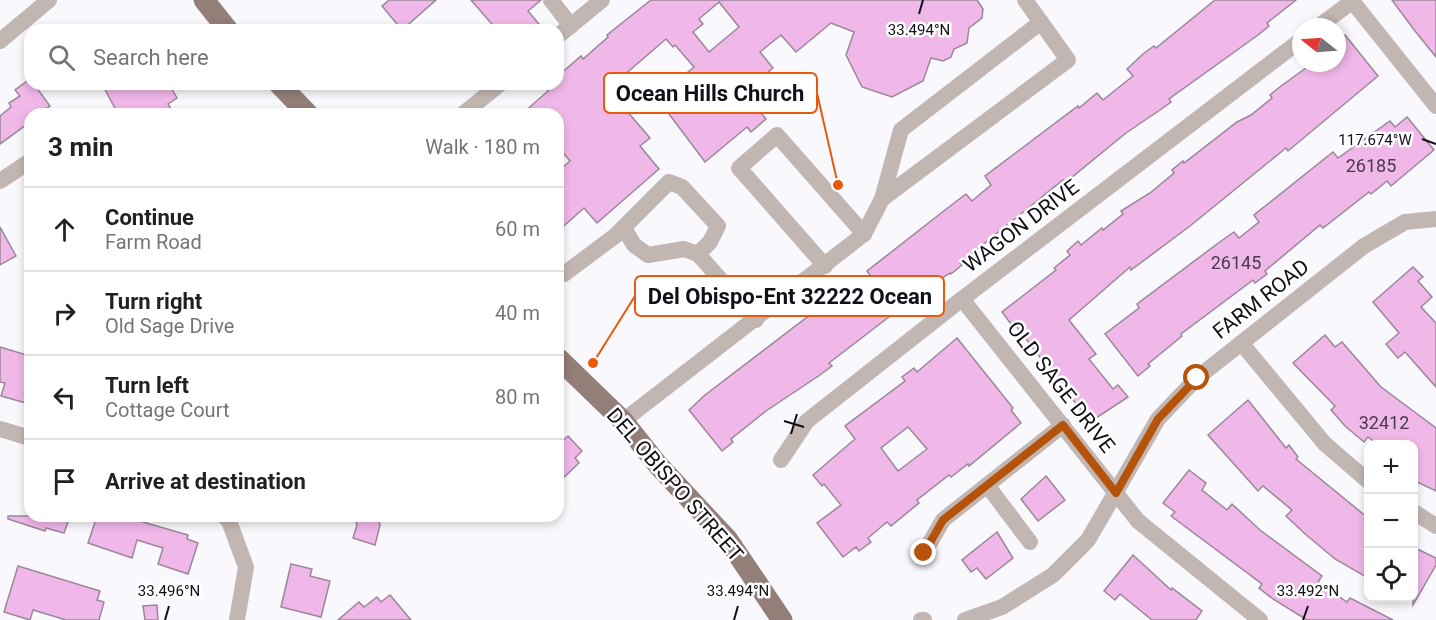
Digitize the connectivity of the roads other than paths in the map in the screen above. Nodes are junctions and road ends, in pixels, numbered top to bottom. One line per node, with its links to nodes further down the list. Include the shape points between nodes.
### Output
1 (49, 0): 12 (street)
2 (204, 0): 9 (main road)
3 (550, 0): 10 (street)
4 (602, 0): 11 (street)
5 (1025, 0): 8 (street)
6 (1353, 1): 7 (street); 16 (street)
7 (1330, 18)
8 (1041, 22): 21 (street, via 901,130); 21 (street, via 1068,60)
9 (223, 24)
10 (562, 24)
11 (565, 31)
12 (0, 40)
13 (1292, 47): 28 (street, WAGON DRIVE)
14 (285, 90): 17 (main road)
15 (493, 90): 18 (street)
16 (1436, 106)
17 (302, 108)
18 (470, 108)
19 (24, 165): 20 (street)
20 (0, 181)
21 (882, 199): 24 (street)
22 (1436, 219): 30 (street, FARM ROAD, via 1405,222 1364,246)
23 (624, 228): 25 (street, via 634,245 648,255 684,249); 25 (street, via 669,182 682,187 718,226); 27 (street)
24 (864, 234): 26 (street); 26 (street, via 777,135 739,168)
25 (699, 255): 29 (street)
26 (825, 266): 29 (street)
27 (564, 274)
28 (962, 299): 33 (street, OLD SAGE DRIVE); 36 (street, WAGON DRIVE, via 807,421)
29 (756, 320): 32 (street)
30 (1242, 344): 37 (street, via 1325,444); 39 (street, FARM ROAD, via 1197,378 1158,419)
31 (564, 364): 32 (main road, DEL OBISPO STREET)
32 (623, 421): 47 (main road, DEL OBISPO STREET, via 728,540)
33 (1063, 425): 38 (street); 39 (street, OLD SAGE DRIVE)
34 (0, 429): 35 (street)
35 (24, 436)
36 (781, 460)
37 (1364, 478)
38 (987, 485): 43 (street); 44 (street, via 943,520)
39 (1116, 493): 45 (street, FARM ROAD, via 1088,540); 49 (street, OLD SAGE DRIVE, via 1138,521)
40 (1418, 515): 42 (street)
41 (229, 522): 46 (street, via 246,567)
42 (1436, 526)
43 (1030, 542)
44 (924, 553)
45 (1006, 613): 48 (street, FARM ROAD)
46 (238, 620)
47 (782, 620)
48 (965, 620)
49 (1260, 620)

